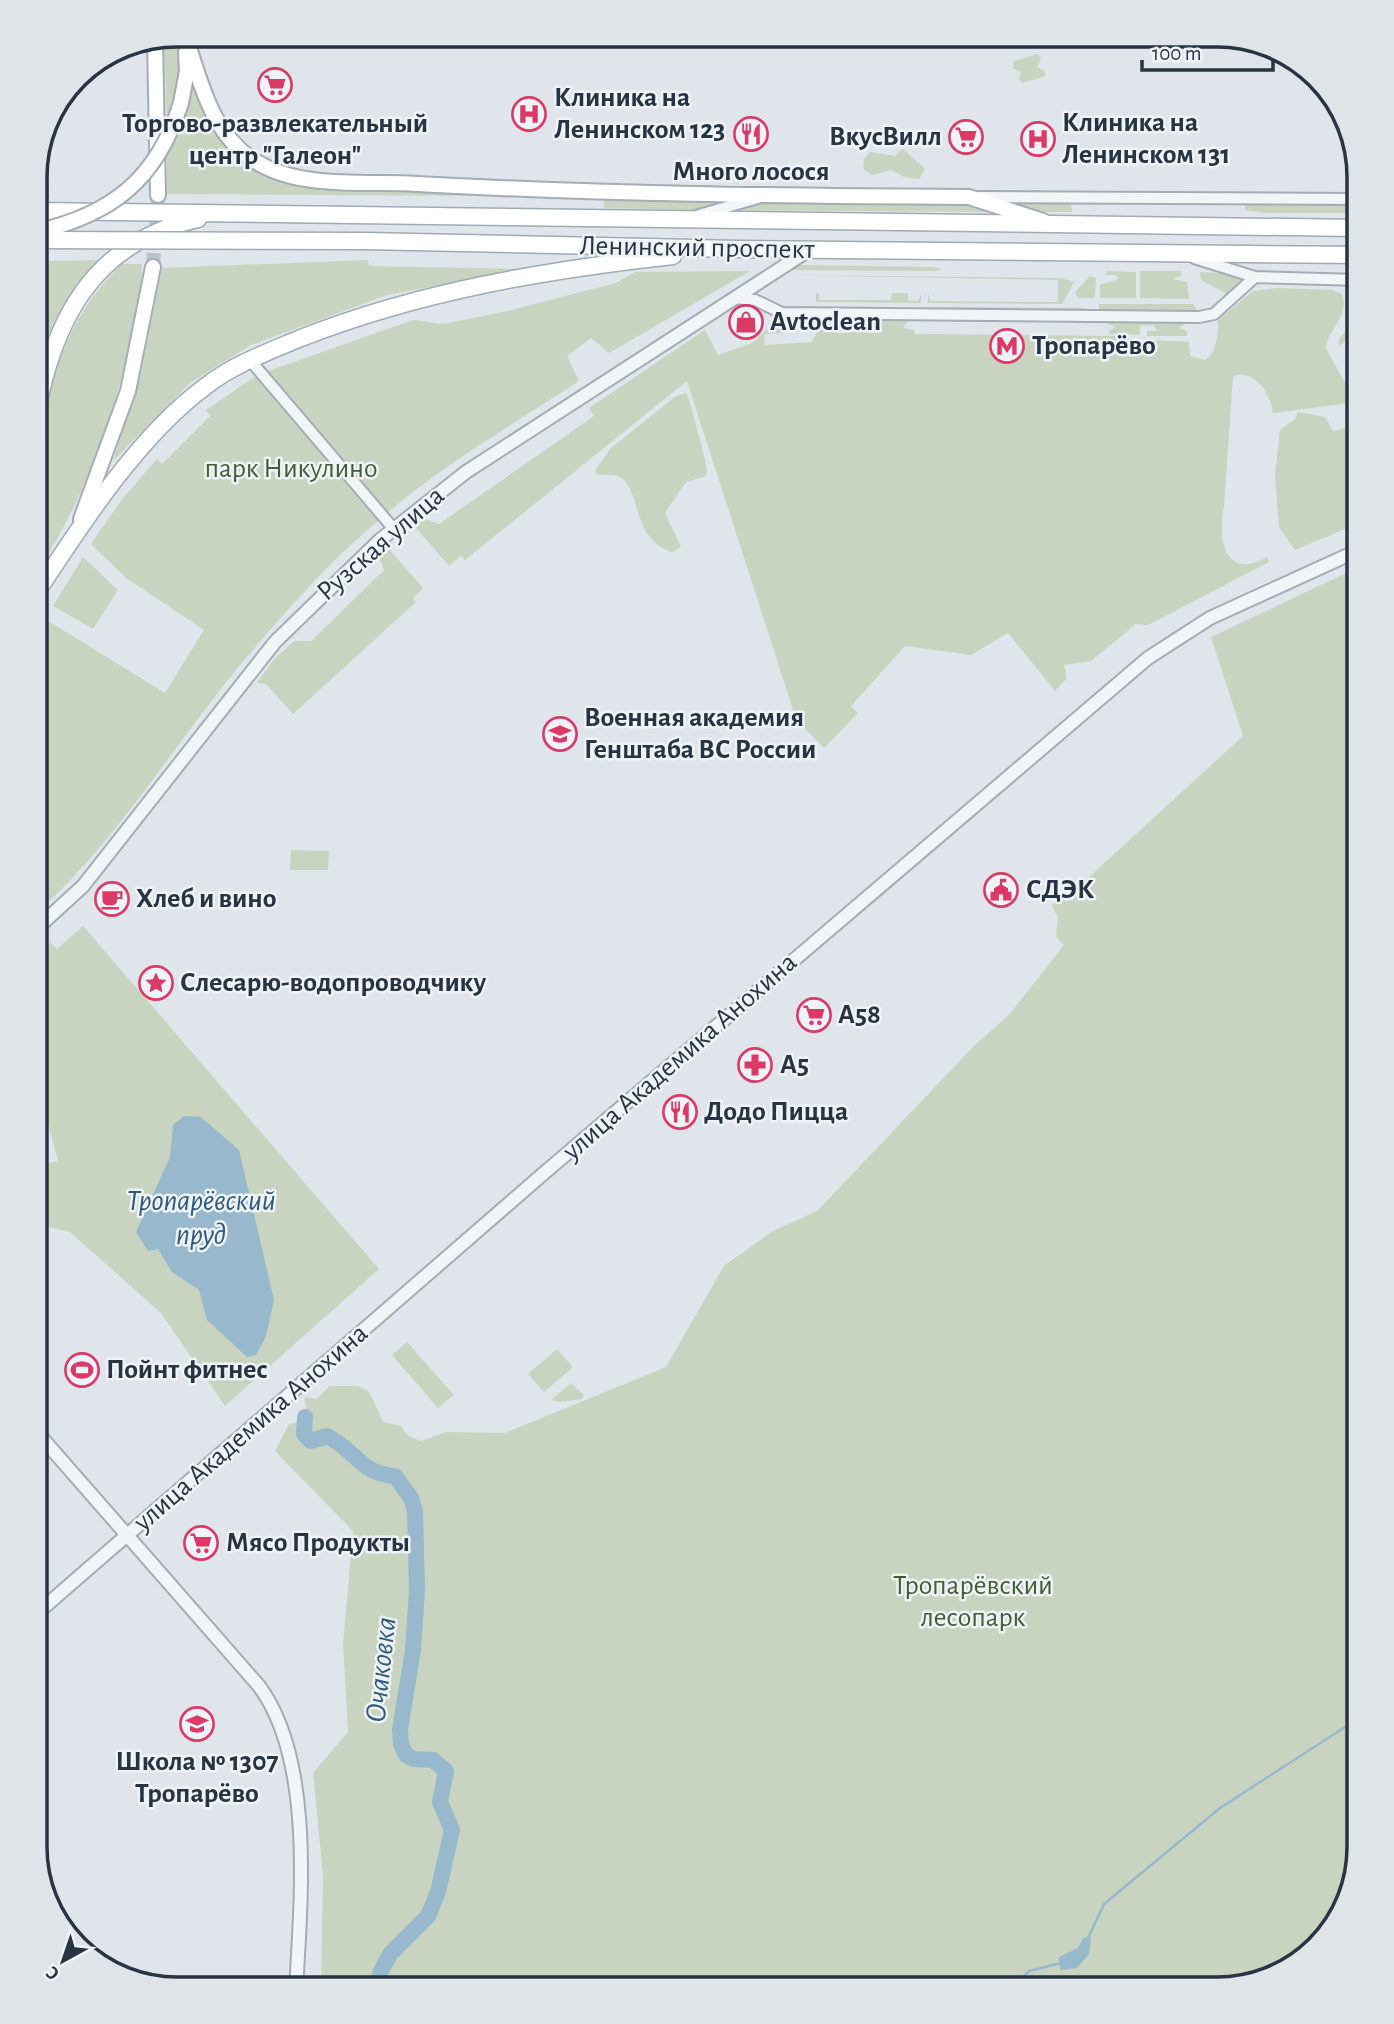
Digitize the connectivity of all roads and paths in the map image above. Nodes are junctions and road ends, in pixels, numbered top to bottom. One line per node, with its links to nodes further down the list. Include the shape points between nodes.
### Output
1 (185, 47): 12 (main road, bridge, via 187,71 181,103 159,154 134,186 97,213)
2 (188, 47): 4 (main road, via 207,102 225,135 251,159 286,175 487,188)
3 (155, 49): 5 (main road)
4 (774, 193): 6 (main road); 10 (street)
5 (158, 195)
6 (969, 197): 7 (street); 11 (main road)
7 (1347, 199)
8 (48, 211): 9 (main road, Ленинский проспект)
9 (224, 213): 10 (main road, Ленинский проспект); 24 (main road, via 156,232 104,268 75,305 52,347)
10 (687, 219): 11 (main road, Ленинский проспект)
11 (1053, 224): 13 (main road, Ленинский проспект)
12 (48, 228)
13 (1347, 228)
14 (48, 246): 15 (main road, Ленинский проспект, bridge, via 365,241)
15 (738, 249): 16 (main road, Ленинский проспект); 23 (main road, via 575,267 421,298 366,314)
16 (809, 250): 17 (main road, Ленинский проспект); 22 (street, Рузская улица)
17 (1171, 252): 18 (main road, Ленинский проспект); 20 (street)
18 (1347, 255)
19 (153, 267): 26 (main road, via 124,401)
20 (1255, 277): 21 (street); 22 (street, via 1213,314 1199,317 782,313 755,300)
21 (1347, 280)
22 (734, 298): 25 (street, Рузская улица, via 457,478)
23 (250, 360): 25 (street); 26 (main road, via 205,386 176,412)
24 (48, 365)
25 (393, 528): 29 (street, Рузская улица, via 275,642 83,886)
26 (73, 537): 28 (main road)
27 (1347, 555): 31 (street, улица Академика Анохина, via 1210,618 1148,657)
28 (48, 576)
29 (48, 918)
30 (47, 1444): 31 (street)
31 (127, 1535): 32 (street, улица Академика Анохина); 33 (street, via 259,1686 273,1710 294,1778 300,1822)
32 (47, 1604)
33 (297, 1976)

